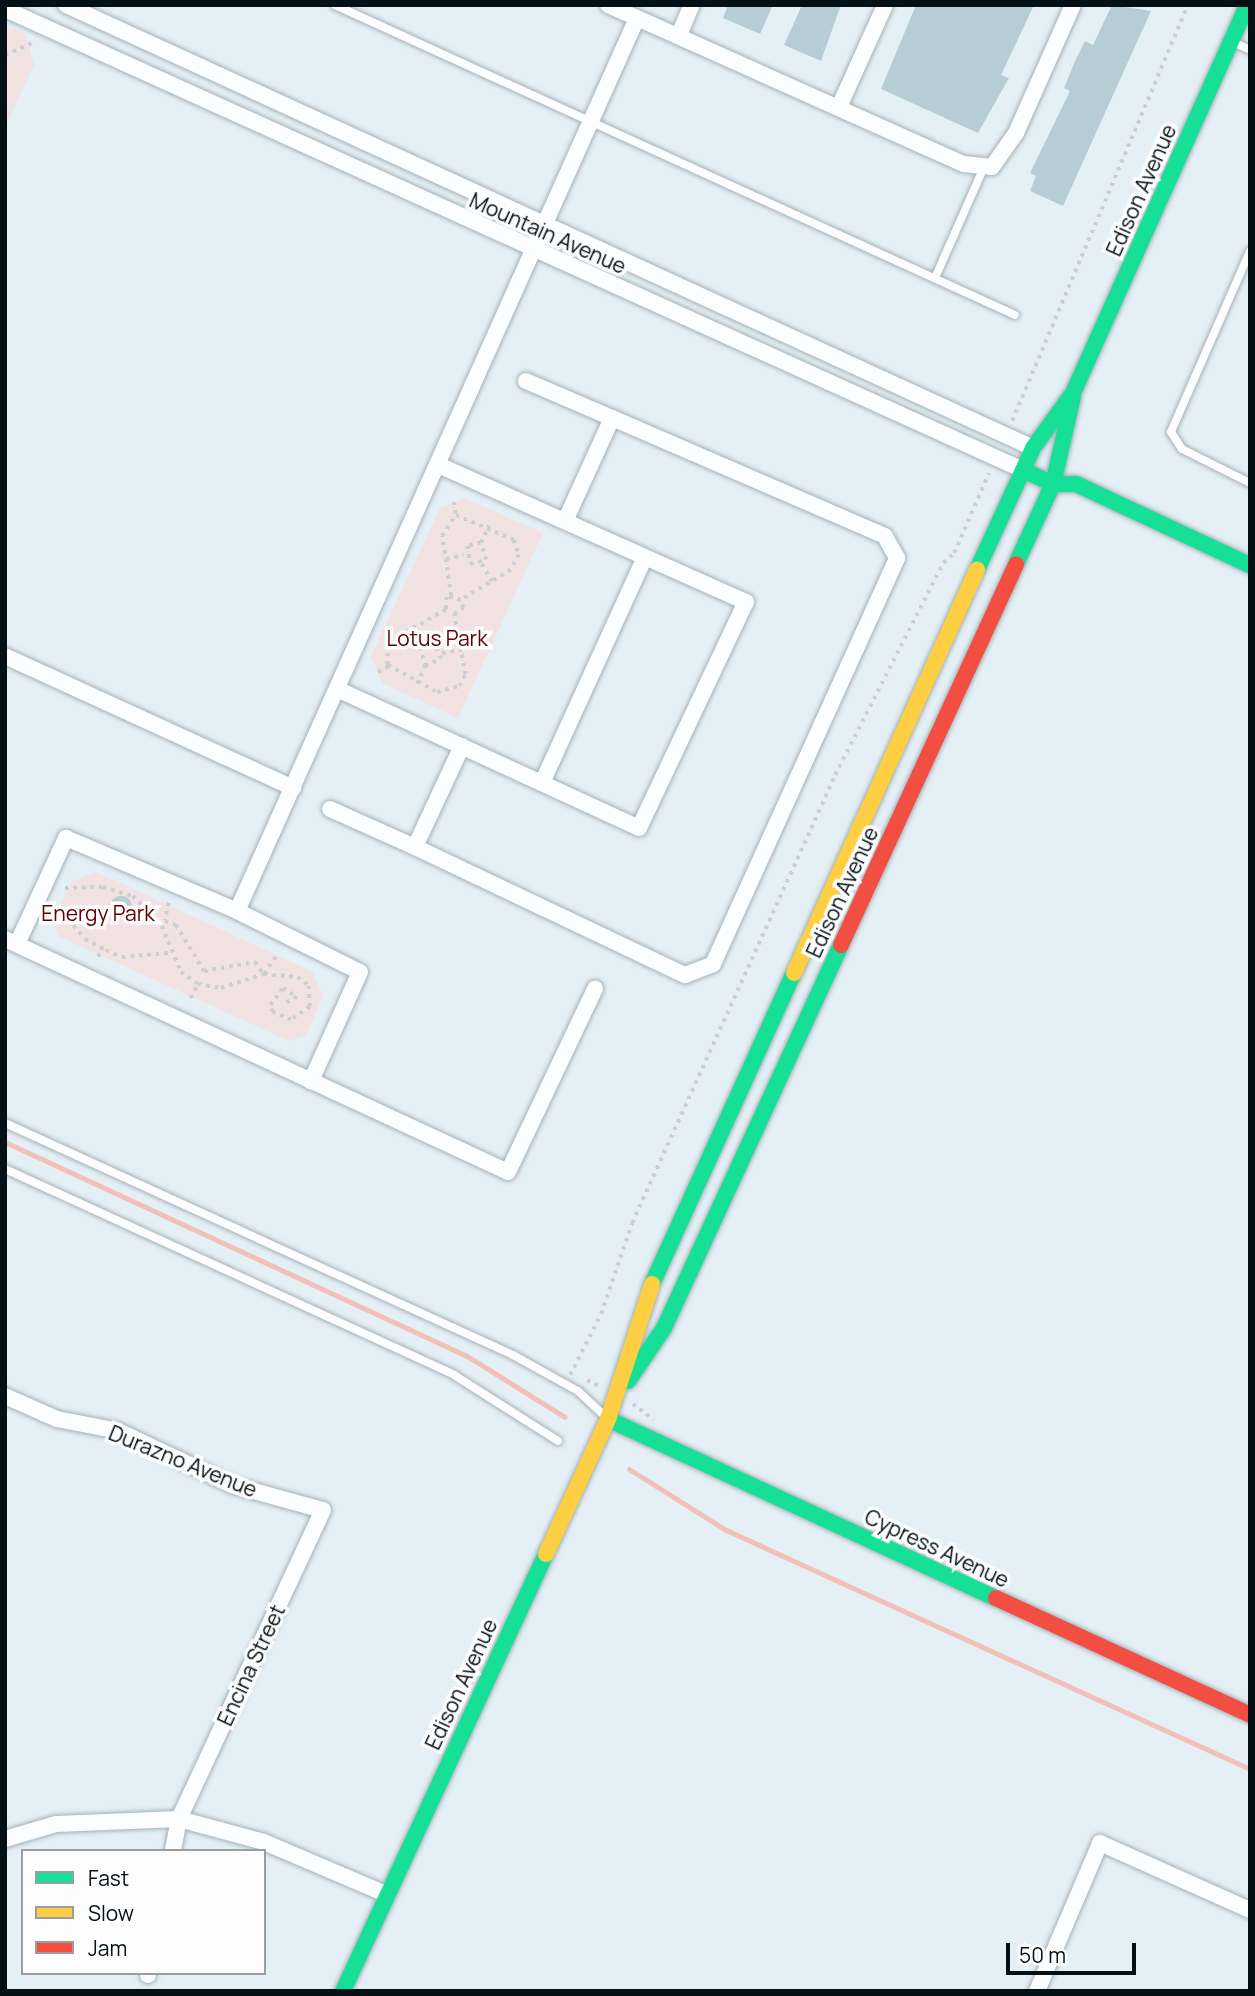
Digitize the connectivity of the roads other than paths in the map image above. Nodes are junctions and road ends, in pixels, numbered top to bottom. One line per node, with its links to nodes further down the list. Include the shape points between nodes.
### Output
1 (335, 5): 15 (lane)
2 (608, 5): 9 (street)
3 (692, 5): 11 (street)
4 (885, 5): 14 (street)
5 (1073, 5): 16 (street, via 1016,133 992,167)
6 (1247, 5): 12 (main road, Edison Avenue)
7 (74, 7): 10 (street); 17 (street, Mountain Avenue)
8 (5, 9): 10 (street, Mountain Avenue)
9 (636, 18): 11 (street); 15 (street)
10 (65, 36): 18 (street, Mountain Avenue)
11 (679, 36): 14 (street)
12 (1230, 41): 13 (lane); 23 (main road, Edison Avenue)
13 (1250, 50)
14 (839, 107): 16 (street, via 964,164)
15 (591, 122): 17 (street); 20 (lane)
16 (984, 167): 20 (lane)
17 (541, 227): 18 (street); 25 (street, Mountain Avenue)
18 (531, 249): 27 (street); 28 (street, Mountain Avenue)
19 (1250, 251): 29 (lane, via 1171,432 1182,449)
20 (935, 278): 21 (lane)
21 (1015, 314)
22 (526, 381): 24 (street)
23 (1073, 393): 25 (main road, Edison Avenue); 26 (main road, Edison Avenue)
24 (612, 418): 32 (street); 41 (street, via 885,536 897,558 713,964 685,975)
25 (1033, 448): 26 (main road, Mountain Avenue); 28 (main road, Edison Avenue)
26 (1062, 463): 30 (main road, Edison Avenue); 31 (main road, Mountain Avenue)
27 (438, 465): 32 (street); 36 (street)
28 (1023, 470): 30 (main road, Mountain Avenue); 49 (main road, Edison Avenue, via 639,1314)
29 (1250, 483)
30 (1053, 484): 31 (main road, Mountain Avenue); 49 (main road, Edison Avenue, via 664,1328)
31 (1076, 484): 34 (main road, Mountain Avenue)
32 (565, 520): 33 (street)
33 (646, 557): 38 (street); 38 (street, via 746,602 639,828)
34 (1250, 565)
35 (5, 656): 39 (street)
36 (337, 689): 37 (street); 39 (street)
37 (462, 746): 38 (street); 41 (street)
38 (542, 783)
39 (293, 788): 42 (street)
40 (330, 809): 41 (street)
41 (415, 846)
42 (237, 911): 43 (street, via 66,838); 45 (street, via 360,972)
43 (11, 942): 45 (street)
44 (595, 989): 45 (street, via 508,1172)
45 (311, 1081)
46 (5, 1123): 50 (lane, via 566,1384)
47 (5, 1169): 51 (lane, via 454,1376)
48 (5, 1396): 52 (street, Durazno Avenue, via 57,1419 118,1431 232,1485)
49 (617, 1396): 50 (main road, Edison Avenue)
50 (608, 1419): 53 (main road, Cypress Avenue); 57 (main road, Edison Avenue)
51 (558, 1441)
52 (323, 1510): 54 (street, Encina Street)
53 (1250, 1715)
54 (179, 1819): 55 (street, via 56,1824); 56 (street, Encina Street); 57 (street, via 264,1842)
55 (5, 1839)
56 (173, 1849)
57 (386, 1894): 59 (main road, Edison Avenue)
58 (1250, 1910): 60 (street, via 1100,1843)
59 (343, 1991)
60 (1037, 1991)

